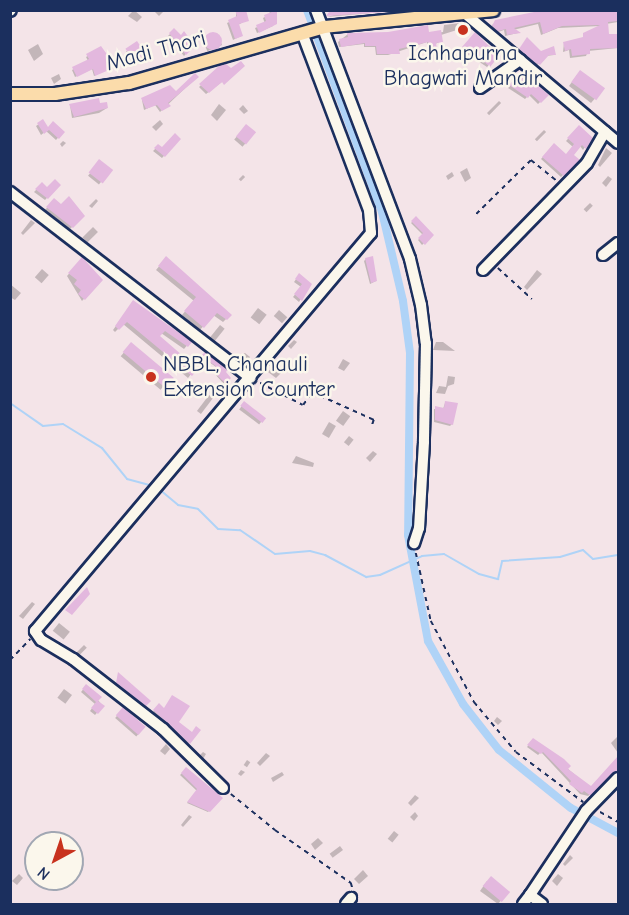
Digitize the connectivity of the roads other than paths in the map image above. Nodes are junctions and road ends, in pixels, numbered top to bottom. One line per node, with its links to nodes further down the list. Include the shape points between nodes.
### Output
1 (316, 10): 4 (street)
2 (493, 10): 3 (main road, Madi Thori)
3 (464, 12): 4 (main road, Madi Thori); 6 (street)
4 (323, 27): 5 (main road, Madi Thori); 16 (street, via 410,259 421,305 426,343 424,442 419,528)
5 (305, 32): 8 (main road, Madi Thori, via 129,83 55,94); 15 (street, via 369,210 371,232)
6 (520, 60): 7 (street); 9 (street)
7 (480, 88)
8 (10, 94)
9 (605, 132): 10 (street); 14 (street, via 587,163)
10 (618, 143)
11 (10, 192): 15 (street)
12 (618, 243): 13 (street)
13 (603, 255)
14 (487, 266)
15 (251, 378): 18 (street, via 35,631 163,729)
16 (414, 543)
17 (618, 778): 19 (street, via 586,813)
18 (223, 788)
19 (530, 895): 20 (street); 21 (street)
20 (524, 904)
21 (542, 904)

